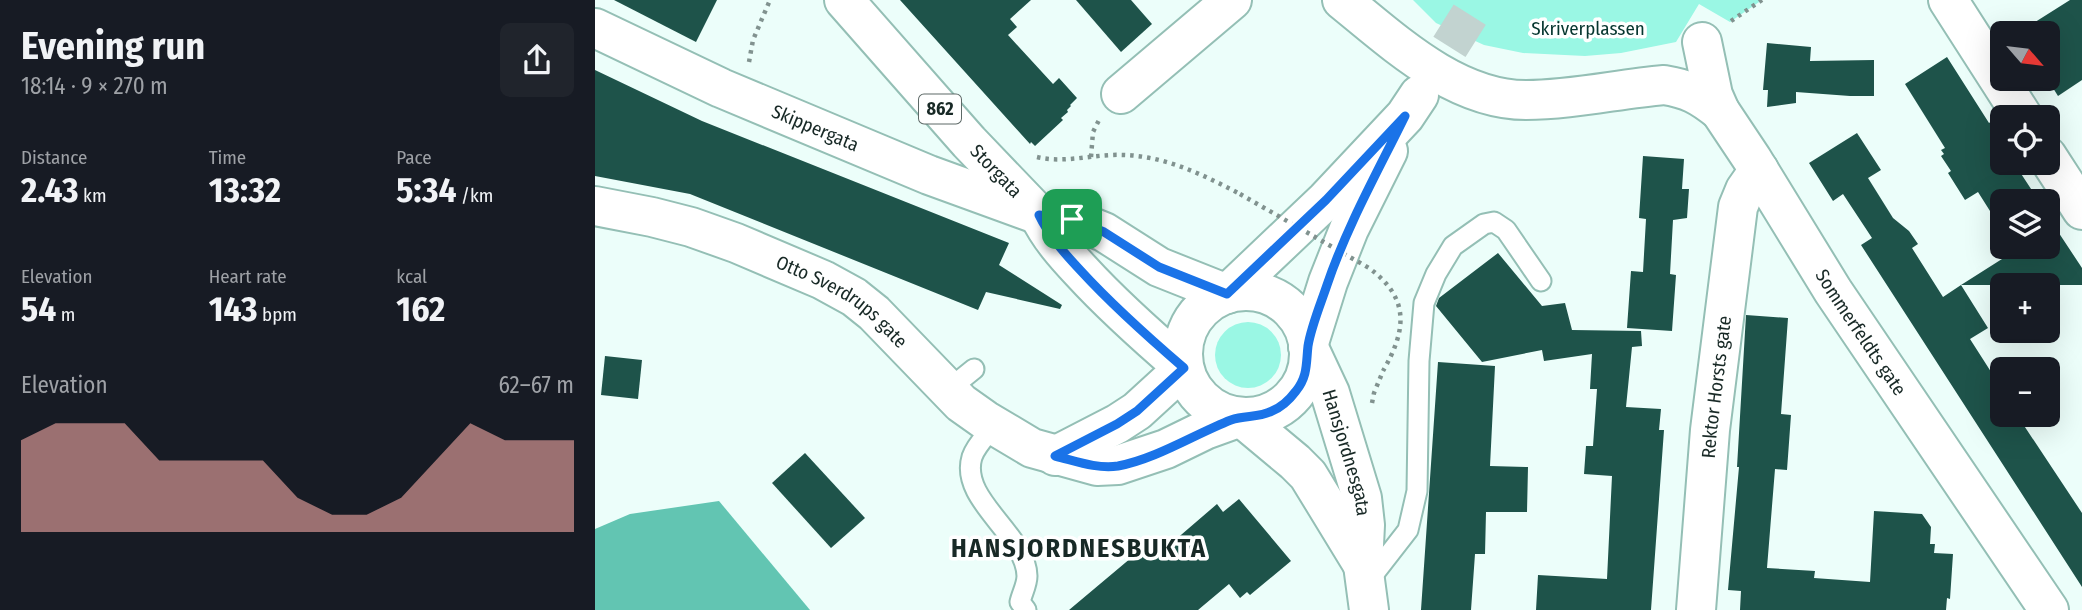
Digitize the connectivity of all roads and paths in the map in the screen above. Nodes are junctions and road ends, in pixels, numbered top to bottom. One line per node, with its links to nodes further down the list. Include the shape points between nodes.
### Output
1 (770, 0): 8 (path)
2 (844, 0): 17 (street, Storgata / 862)
3 (1232, 0): 9 (street)
4 (1342, 0): 11 (street, via 1417,60 1482,93 1525,100 1664,85 1685,89)
5 (1948, 0): 10 (street)
6 (595, 29): 17 (street, Skippergata, via 721,88 929,175)
7 (1702, 42): 11 (street, Sommerfeldts gate)
8 (749, 63)
9 (1121, 94)
10 (2015, 105)
11 (1720, 111): 13 (street, Sommerfeldts gate)
12 (1026, 151): 22 (path, bridge, via 1055,161 1115,155 1179,164 1369,268 1396,299 1401,323 1396,348)
13 (1759, 170): 28 (street, Rektor Horsts gate, via 1738,207 1710,430); 29 (street, Sommerfeldts gate, via 1833,291)
14 (2059, 175): 16 (street)
15 (595, 206): 24 (street, Otto Sverdrups gate, via 691,228 823,280 961,379 961,403)
16 (2082, 210)
17 (1039, 215): 19 (street, Storgata, via 1072,219 1104,232 1159,267); 21 (street, Storgata / 862, via 1061,250 1095,287)
18 (1541, 281): 26 (lane, via 1506,230 1494,222 1454,246 1436,274 1424,303 1416,491 1408,530)
19 (1227, 294): 20 (street, via 1258,292 1273,297 1296,317); 20 (street, via 1326,200 1412,105 1349,229); 21 (street, via 1195,317 1184,341)
20 (1308, 346): 23 (street, via 1307,368 1291,397 1274,411); 26 (street, Hansjordnesgata, via 1330,393 1361,498)
21 (1184, 368): 23 (street, 862, via 1204,402); 25 (street, via 1137,411)
22 (1383, 371)
23 (1241, 417): 25 (street, Otto Sverdrups gate, via 1118,466); 26 (street, Hansjordnesgata, via 1308,475)
24 (994, 426): 25 (street, Otto Sverdrups gate); 27 (lane, via 973,455 971,468 980,494 1024,560 1027,584 1020,602)
25 (1055, 456)
26 (1366, 587)
27 (1026, 610)
28 (1696, 610)
29 (2049, 610)

